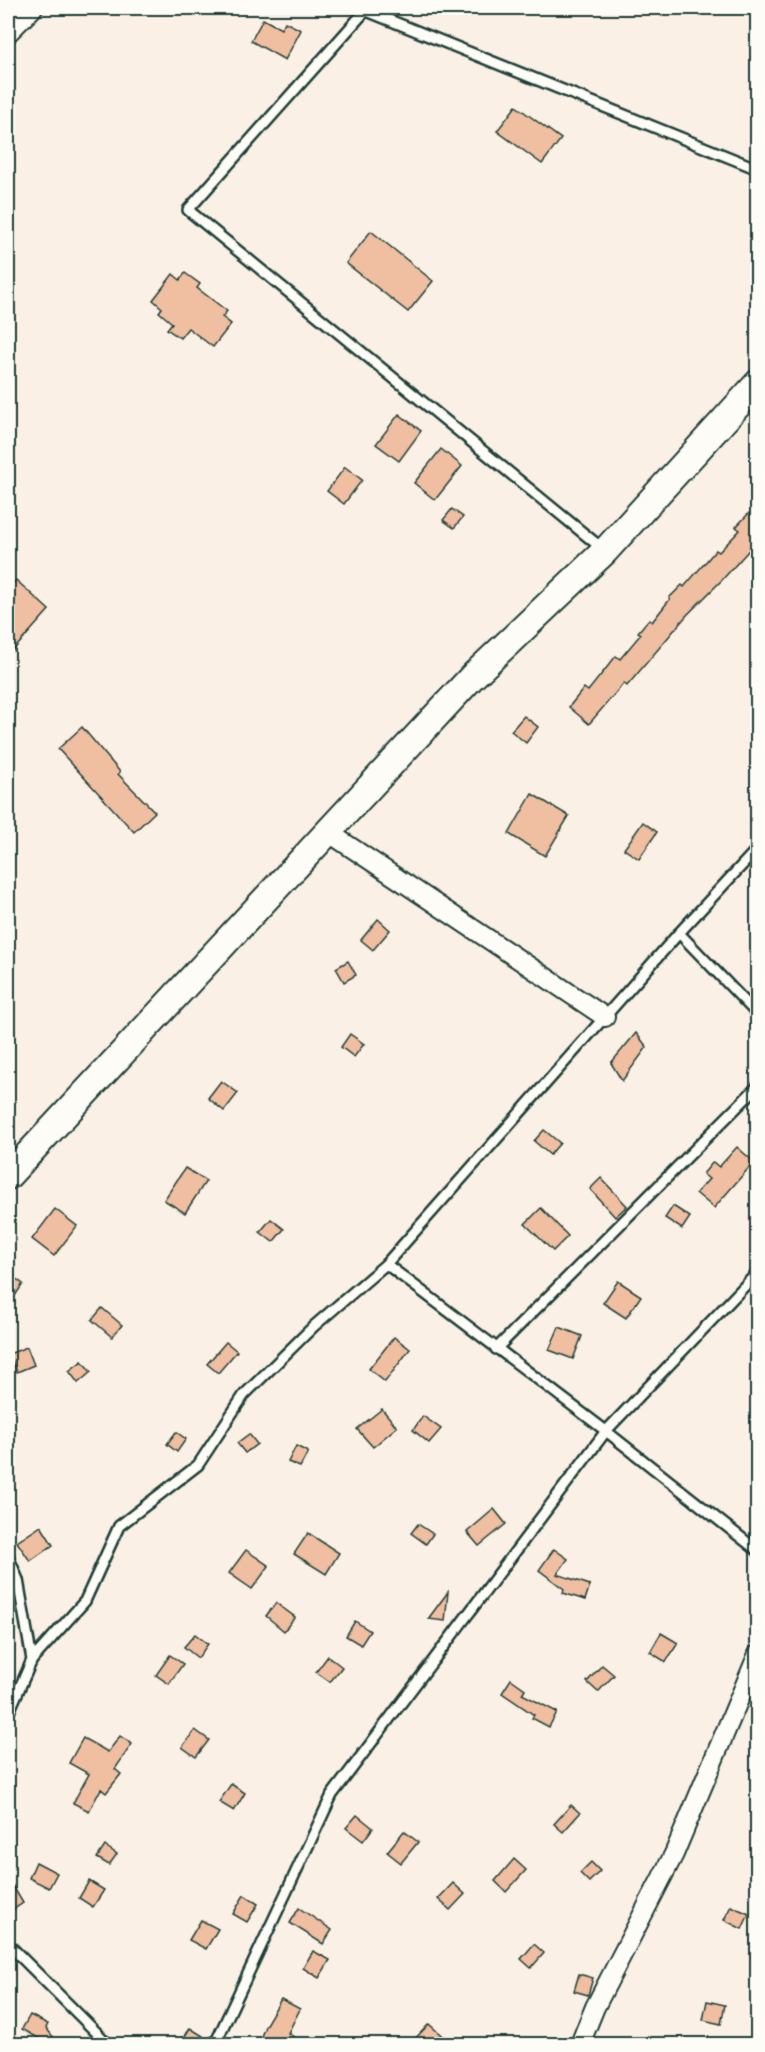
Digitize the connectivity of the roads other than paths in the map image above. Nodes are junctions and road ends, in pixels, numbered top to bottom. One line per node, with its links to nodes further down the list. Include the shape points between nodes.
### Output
1 (33, 8): 3 (street)
2 (363, 9): 4 (lane); 6 (lane, via 188,210)
3 (8, 33)
4 (758, 169)
5 (758, 383): 6 (main road)
6 (604, 551): 7 (main road, via 472,677)
7 (328, 832): 11 (street); 13 (main road)
8 (758, 848): 9 (lane)
9 (679, 933): 10 (lane); 11 (lane)
10 (758, 1016)
11 (605, 1017): 14 (lane)
12 (758, 1086): 16 (lane)
13 (8, 1176)
14 (386, 1264): 16 (lane); 21 (lane, via 314,1326 244,1395 198,1465 119,1526 85,1601)
15 (758, 1272): 17 (lane)
16 (496, 1349): 17 (lane)
17 (606, 1431): 18 (lane); 25 (lane, via 332,1795)
18 (758, 1551)
19 (8, 1556): 21 (lane, via 18,1580)
20 (758, 1654): 26 (street, via 674,1854)
21 (32, 1660): 22 (lane)
22 (8, 1714)
23 (8, 1944): 24 (lane)
24 (108, 2044)
25 (215, 2044)
26 (580, 2044)

